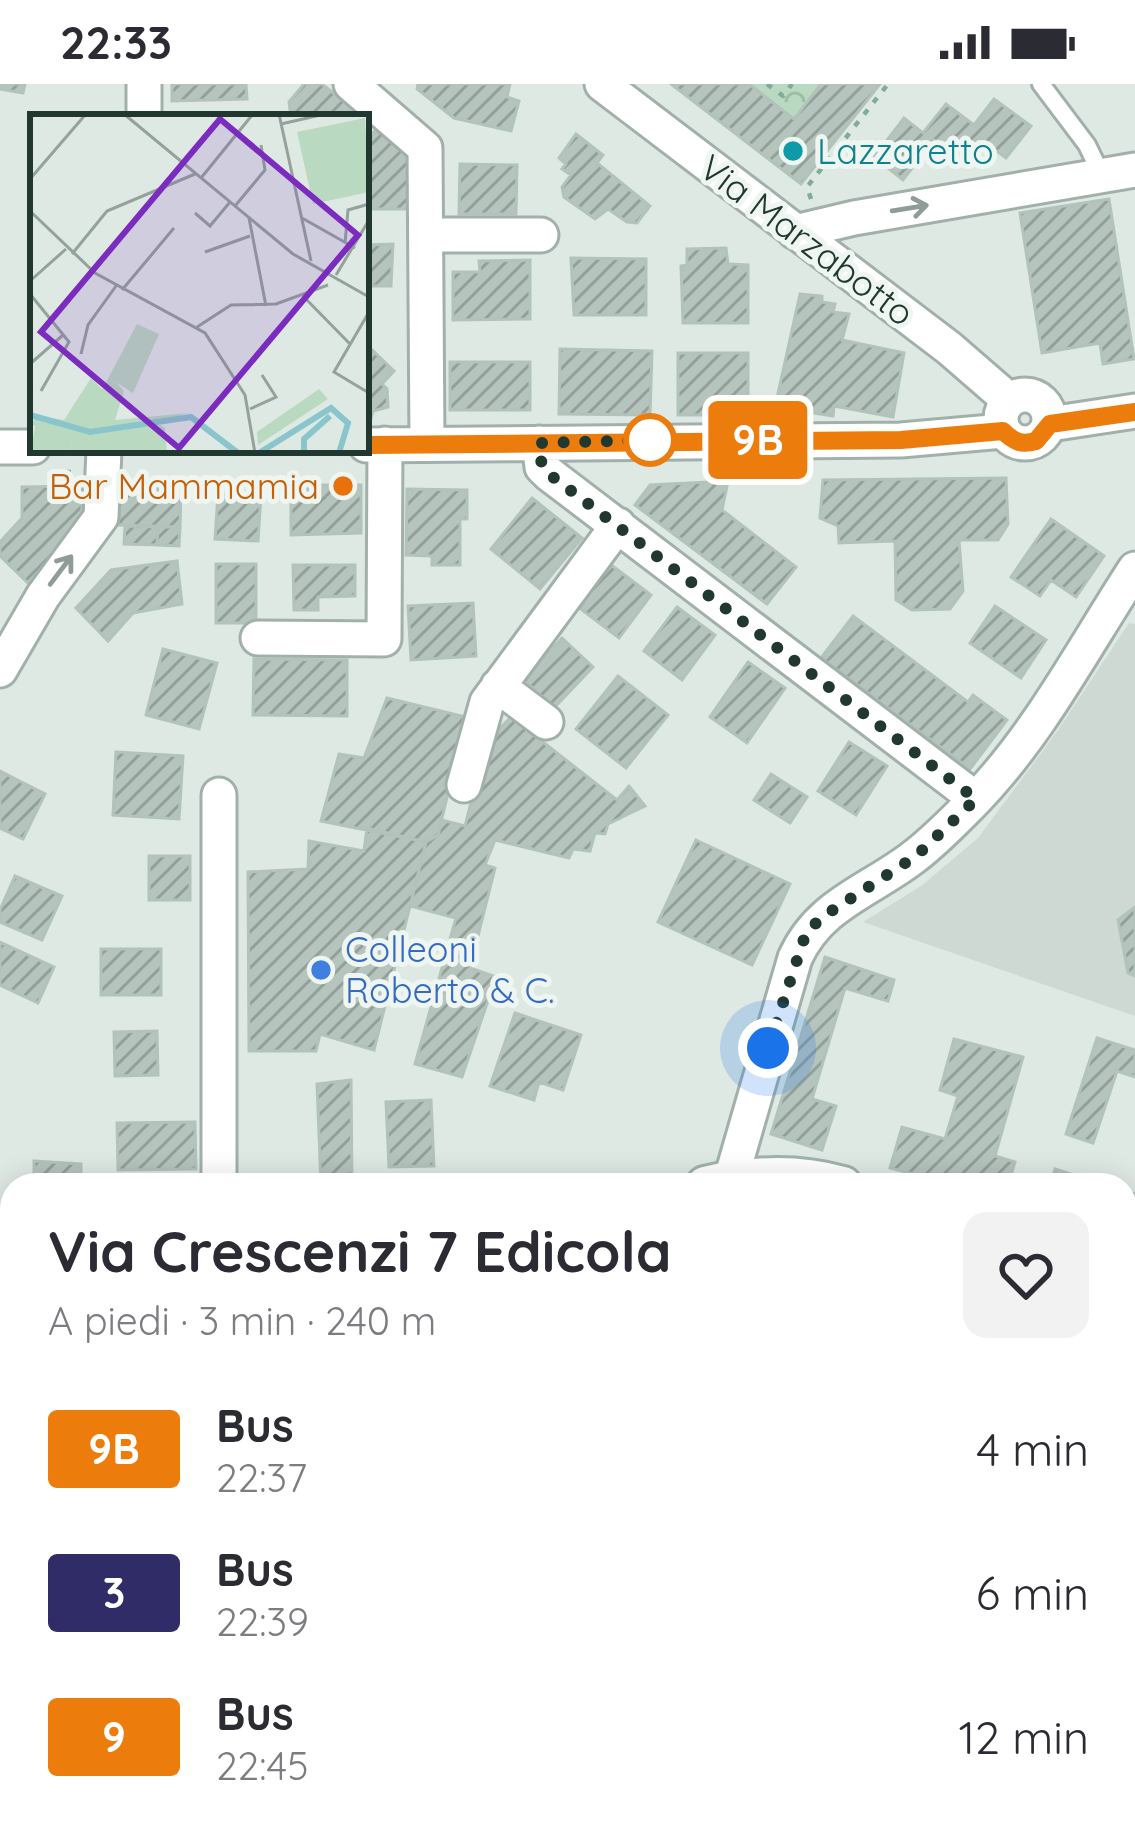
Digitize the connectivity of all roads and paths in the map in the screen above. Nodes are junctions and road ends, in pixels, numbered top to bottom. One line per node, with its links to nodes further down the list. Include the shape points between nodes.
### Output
1 (352, 84): 10 (street, via 424,148)
2 (602, 84): 9 (street, Via Marzabotto)
3 (767, 84): 4 (path, via 783,96)
4 (792, 84)
5 (888, 84): 9 (path, via 806,187)
6 (1041, 84): 7 (lane)
7 (1118, 173): 8 (street, one-way to 7)
8 (854, 218): 9 (street); 12 (street, via 842,228)
9 (807, 230): 12 (street, Via Marzabotto)
10 (427, 235): 11 (street); 16 (street)
11 (541, 235)
12 (841, 267): 14 (street, Via Marzabotto, via 949,348)
13 (1135, 412): 14 (street, via 1050,424 1024,444 1012,440)
14 (1006, 416): 15 (street, via 901,440)
15 (539, 443): 16 (street); 21 (street, via 542,467)
16 (427, 444): 17 (street)
17 (375, 445): 24 (street, via 384,639)
18 (0, 447): 19 (street)
19 (37, 460): 20 (path)
20 (103, 461): 25 (street, one-way to 20, via 100,517)
21 (618, 526): 26 (street); 30 (street)
22 (1135, 569): 23 (street)
23 (1124, 608): 30 (street)
24 (258, 638)
25 (0, 670)
26 (498, 686): 27 (street); 28 (street)
27 (546, 722)
28 (464, 785)
29 (219, 794): 31 (street)
30 (976, 799): 32 (street, via 916,856 806,933)
31 (219, 1173)
32 (721, 1173)

